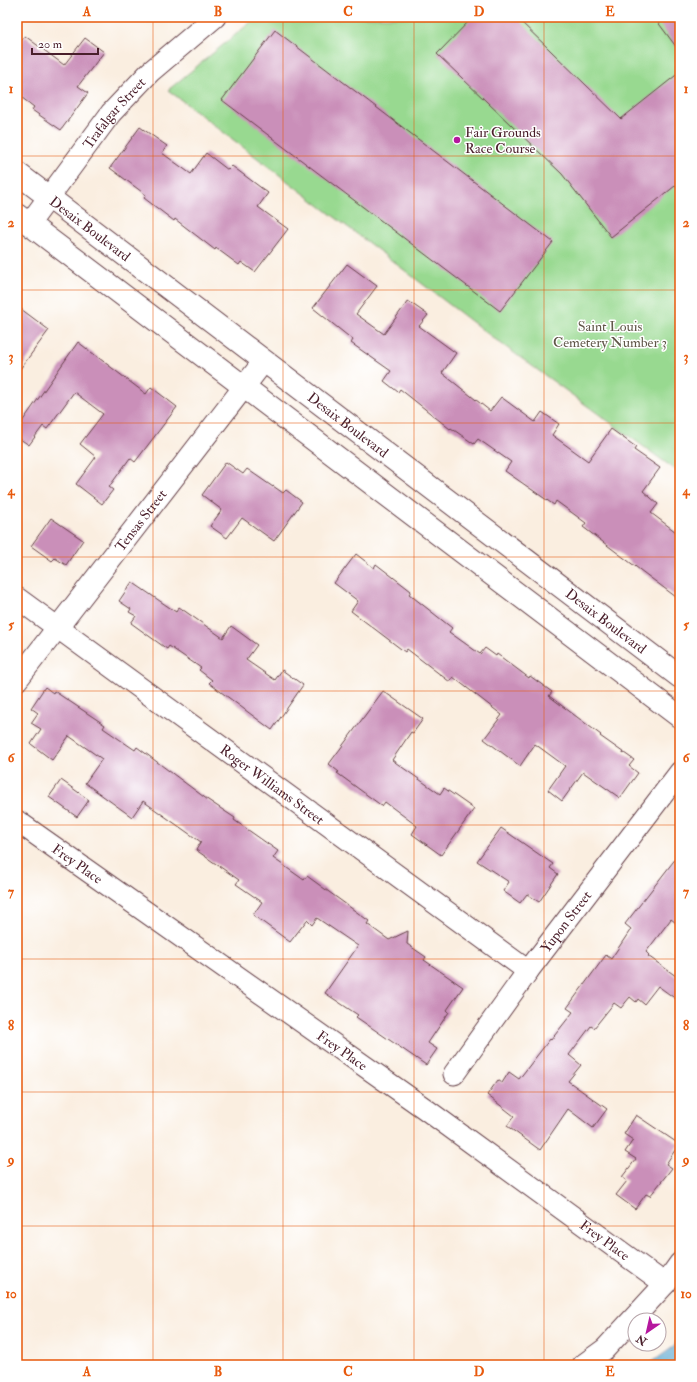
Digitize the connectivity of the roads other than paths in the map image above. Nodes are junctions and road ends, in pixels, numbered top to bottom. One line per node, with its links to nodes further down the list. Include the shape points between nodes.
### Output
1 (215, 17): 3 (street, Trafalgar Street, via 150,72 111,113)
2 (17, 173): 3 (street, Desaix Boulevard)
3 (49, 198): 4 (street, Trafalgar Street); 5 (street, Desaix Boulevard)
4 (23, 219): 6 (street)
5 (264, 361): 6 (street, Tensas Street); 9 (street, Desaix Boulevard)
6 (244, 387): 8 (street, Tensas Street); 11 (street)
7 (17, 598): 8 (street, Roger Williams Street)
8 (57, 627): 10 (street, Tensas Street); 14 (street, Roger Williams Street)
9 (680, 677)
10 (17, 680)
11 (680, 717)
12 (680, 772): 14 (street, Yupon Street)
13 (17, 821): 17 (street, Frey Place, via 417,1103)
14 (528, 971): 15 (street, Yupon Street)
15 (454, 1074)
16 (680, 1263): 17 (street)
17 (664, 1284): 18 (street, via 605,1349)
18 (582, 1365)

